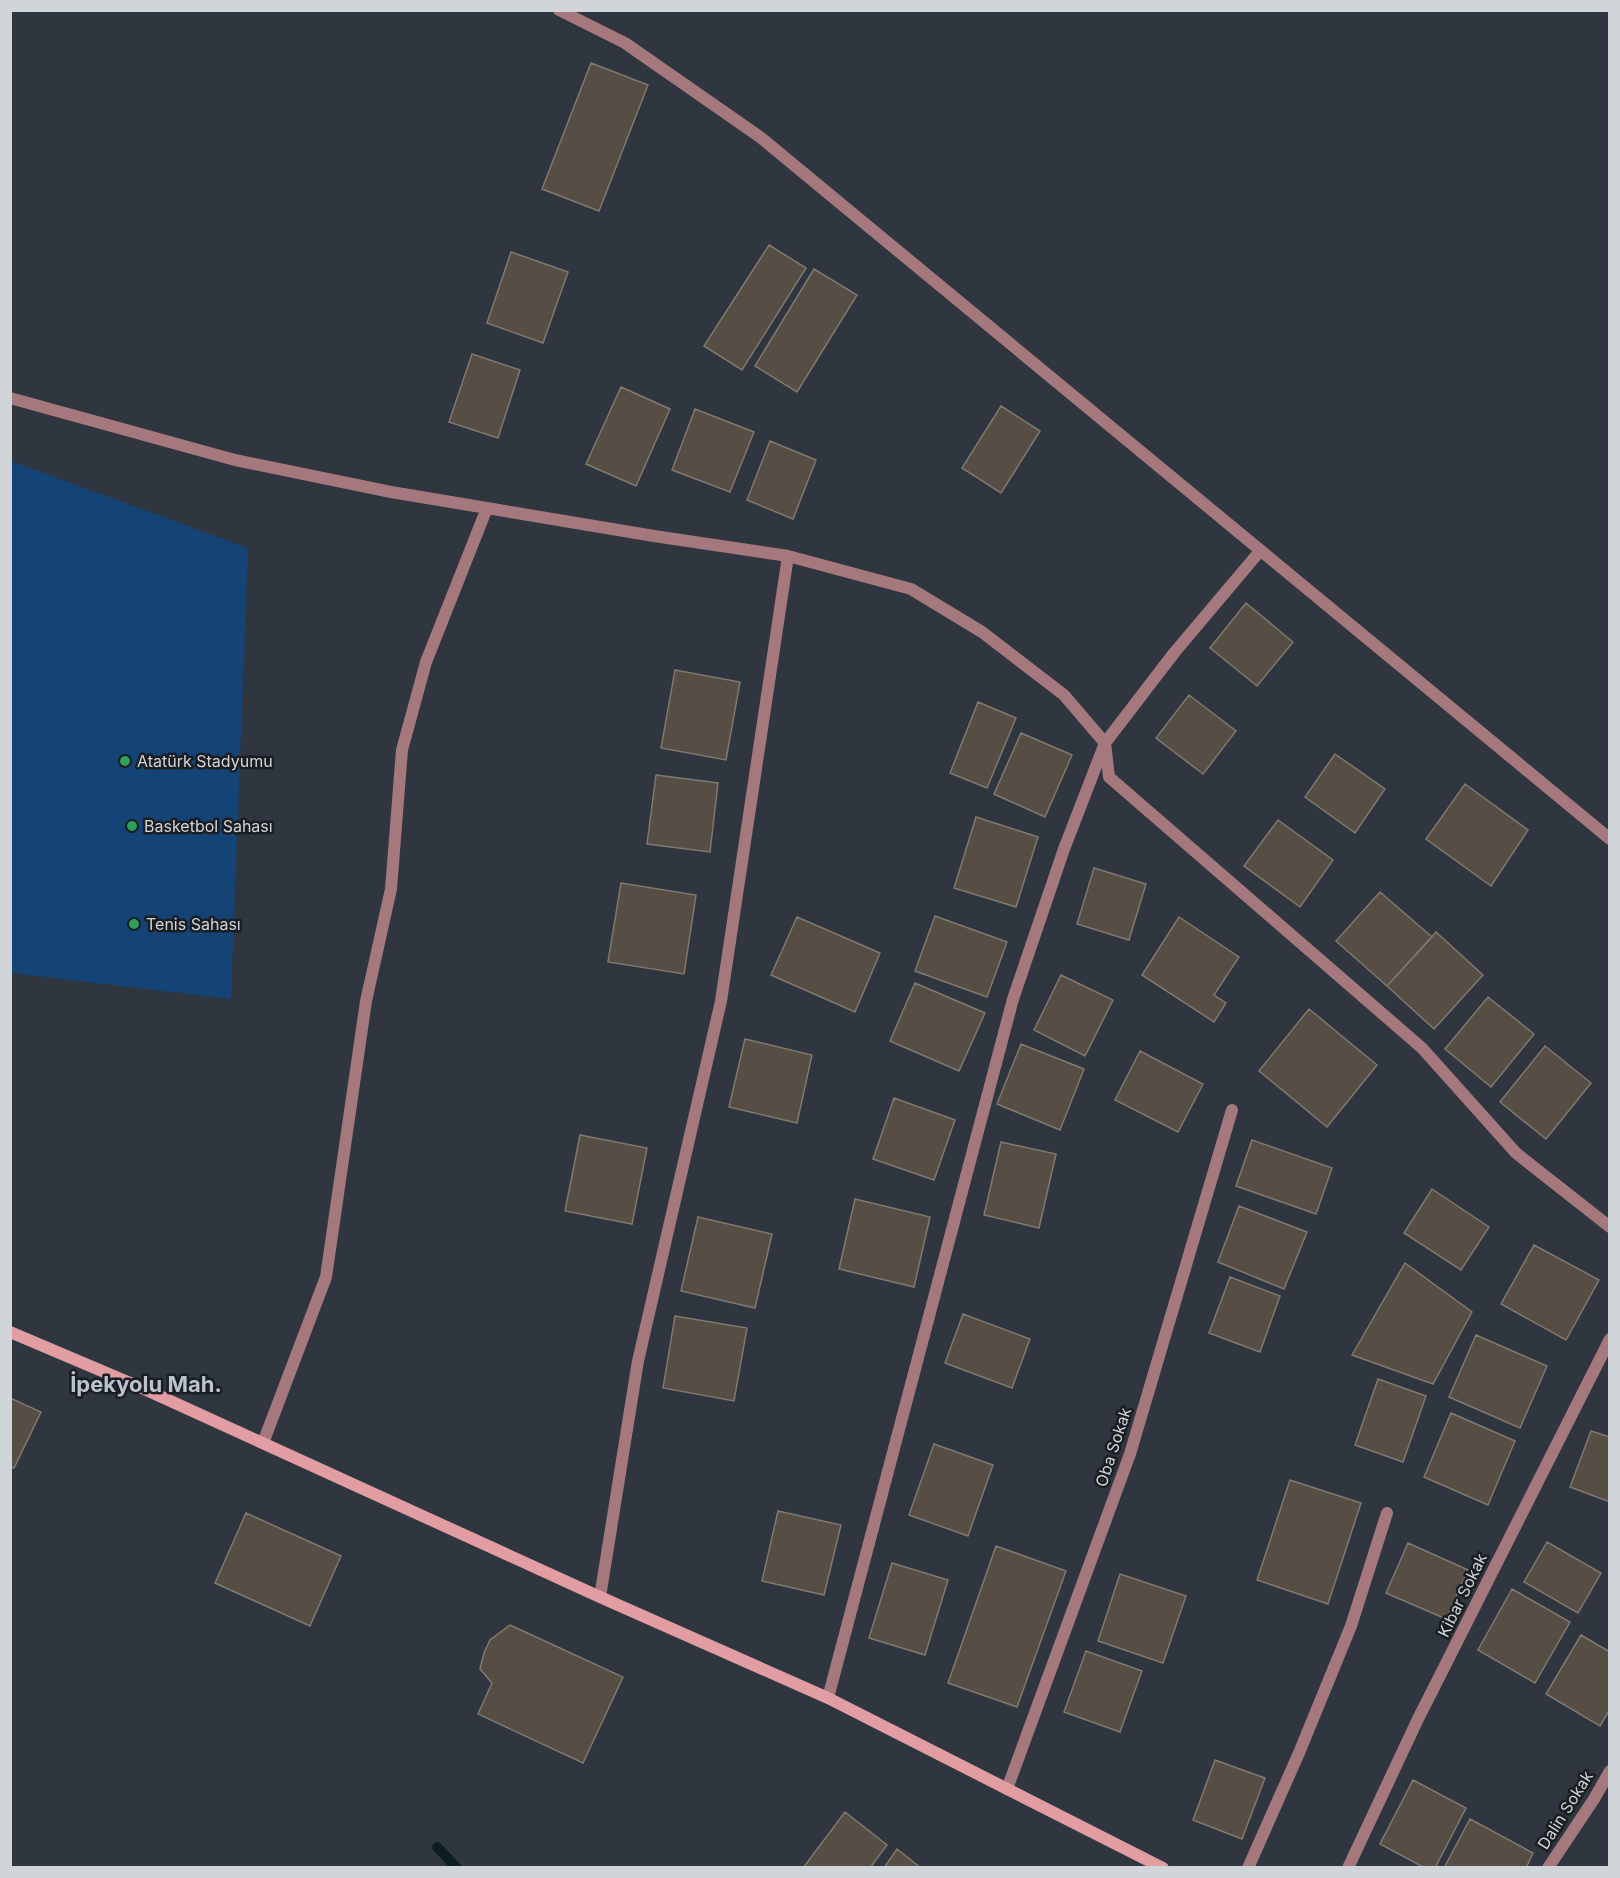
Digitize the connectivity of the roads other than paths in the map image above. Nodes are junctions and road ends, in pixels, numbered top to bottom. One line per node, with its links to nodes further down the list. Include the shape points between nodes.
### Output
1 (559, 10): 4 (street, via 625,44 760,137)
2 (10, 398): 3 (street, via 235,459)
3 (487, 508): 5 (street); 14 (street, via 426,662 402,750 391,889 366,1001 326,1277)
4 (1260, 551): 6 (street); 7 (street)
5 (788, 556): 6 (street, via 911,590 982,632 1064,695); 16 (street, via 721,1001 639,1361)
6 (1105, 743): 9 (street, via 1109,777 1422,1048 1516,1153); 17 (street, via 1013,999)
7 (1610, 839)
8 (1232, 1110): 19 (street, Oba Sokak, via 1130,1454)
9 (1610, 1227)
10 (10, 1325): 13 (main road)
11 (10, 1332): 13 (main road)
12 (1610, 1339): 22 (street, Kibar Sokak)
13 (142, 1388): 14 (main road)
14 (263, 1443): 16 (main road)
15 (1387, 1513): 21 (street, via 1351,1626)
16 (600, 1597): 17 (main road)
17 (828, 1698): 19 (main road)
18 (1610, 1771): 23 (street, Dalin Sokak)
19 (1006, 1789): 20 (main road)
20 (1163, 1868)
21 (1248, 1868)
22 (1347, 1868)
23 (1548, 1868)

